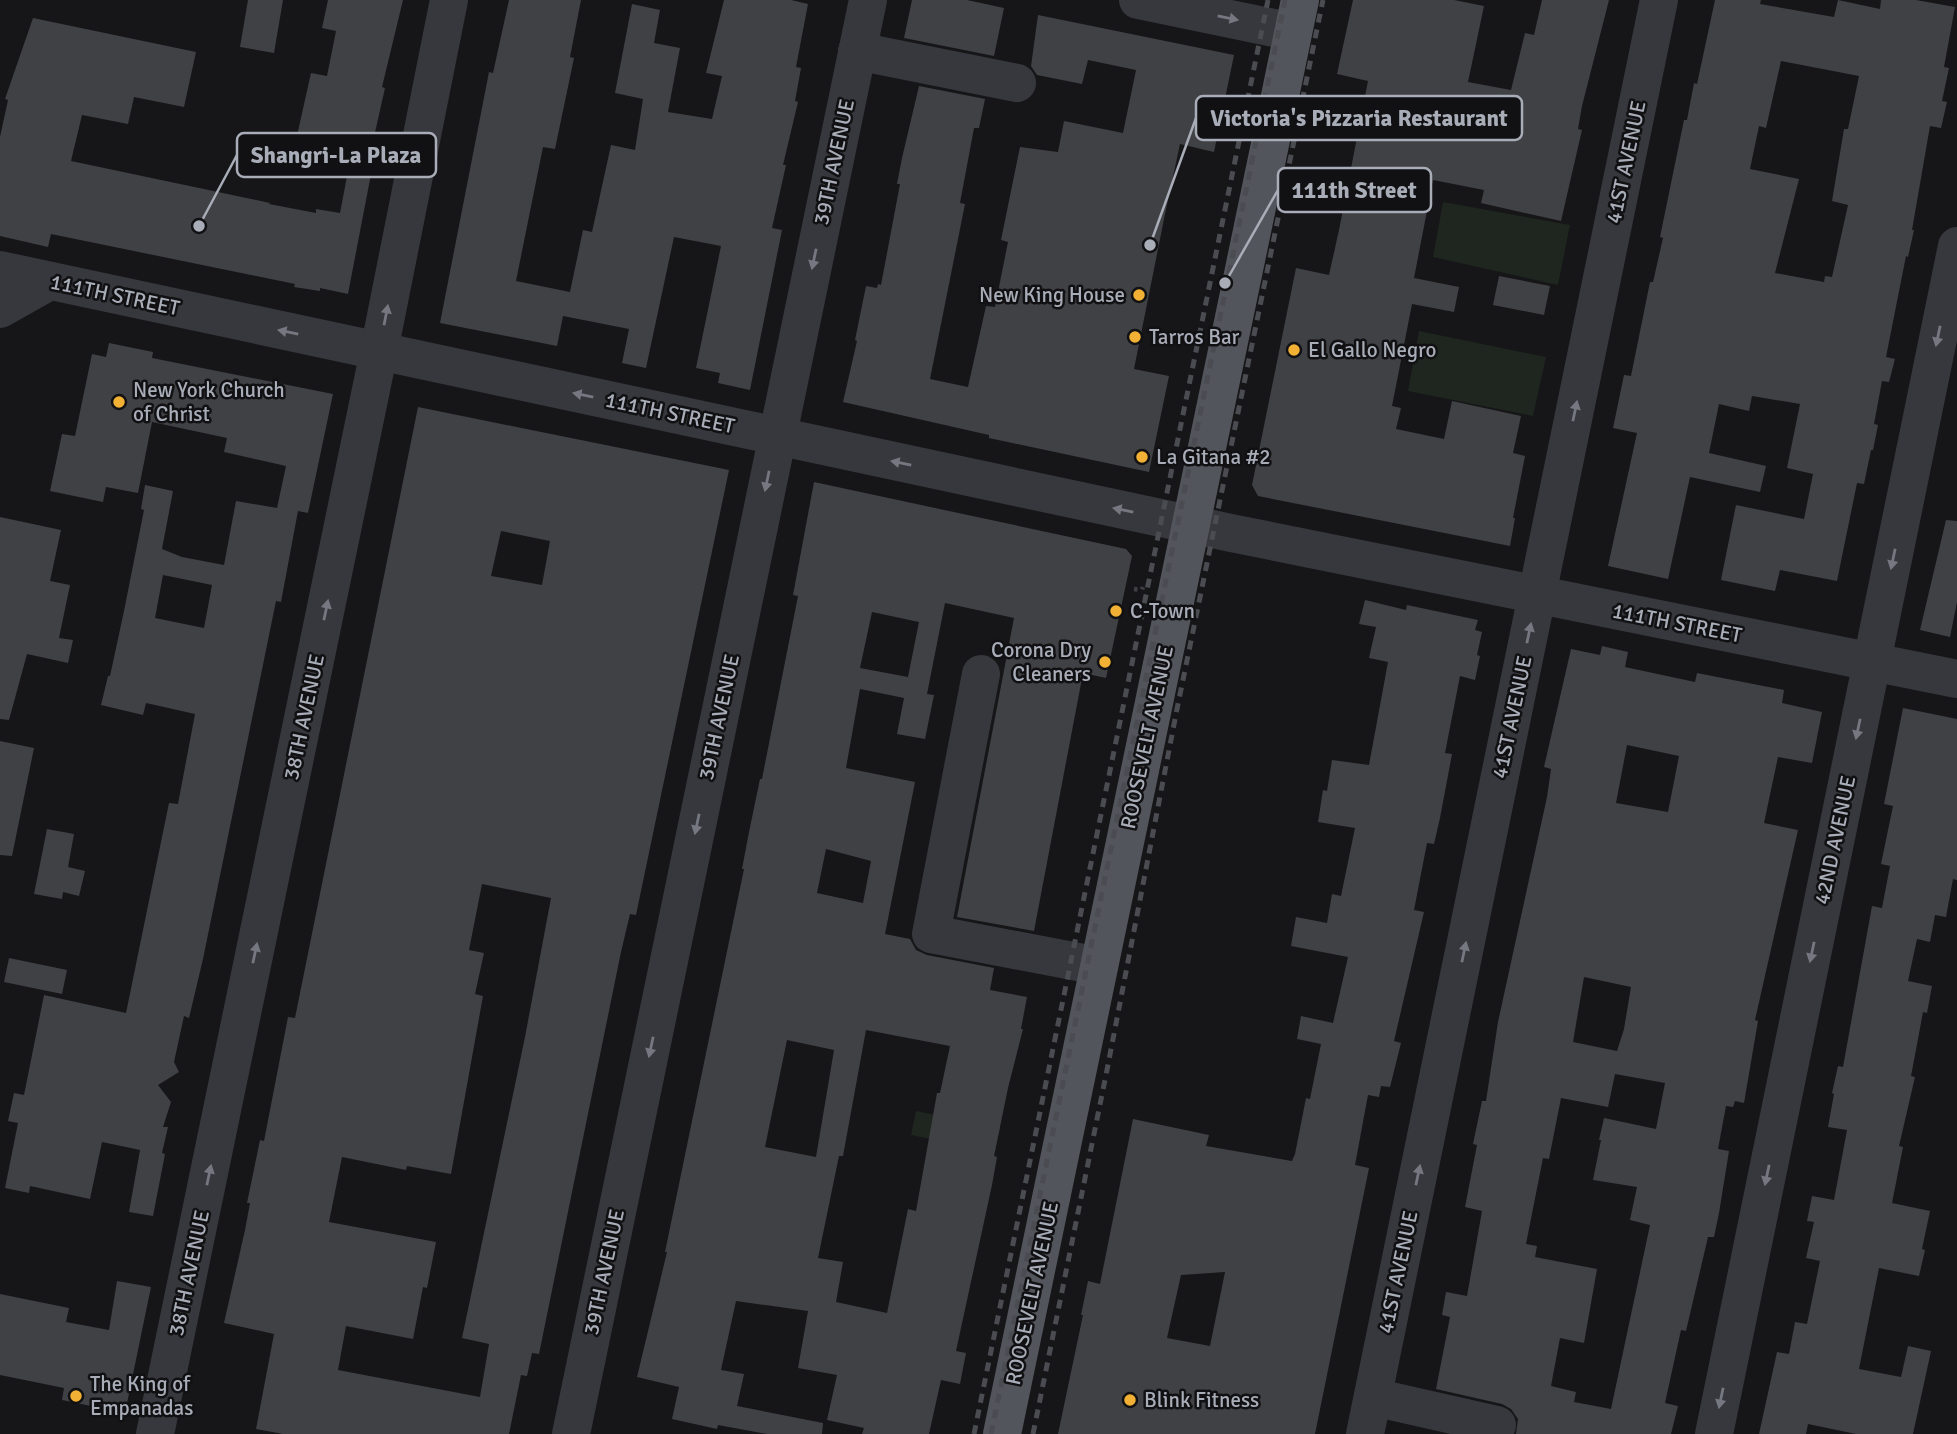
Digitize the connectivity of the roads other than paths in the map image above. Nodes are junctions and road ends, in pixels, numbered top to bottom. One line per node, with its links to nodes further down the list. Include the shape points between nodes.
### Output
1 (449, 0): 12 (street, 38TH AVENUE, one-way to 1)
2 (868, 0): 6 (street, 39TH AVENUE)
3 (1138, 0): 5 (street, one-way to 5)
4 (1659, 0): 15 (street, 41ST AVENUE, one-way to 4)
5 (1297, 16): 14 (main road, ROOSEVELT AVENUE)
6 (857, 51): 7 (street); 13 (street, 39TH AVENUE, one-way to 13)
7 (1017, 83)
8 (1957, 246): 16 (street, 42ND AVENUE, one-way to 16)
9 (0, 271): 10 (street, 111TH STREET)
10 (50, 281): 11 (street); 12 (street, 111TH STREET, one-way to 10)
11 (0, 309)
12 (379, 351): 13 (street, 111TH STREET, one-way to 12); 22 (street, 38TH AVENUE, one-way to 12)
13 (777, 436): 14 (street, 111TH STREET, one-way to 13); 23 (street, 39TH AVENUE, one-way to 23)
14 (1190, 524): 15 (street, 111TH STREET); 19 (main road, ROOSEVELT AVENUE)
15 (1537, 594): 16 (street, 111TH STREET); 20 (street, 41ST AVENUE, one-way to 15)
16 (1872, 662): 18 (street, 111TH STREET); 26 (street, 42ND AVENUE, one-way to 26)
17 (981, 674): 19 (street, via 931,934)
18 (1957, 679)
19 (1099, 966): 24 (main road, ROOSEVELT AVENUE)
20 (1373, 1397): 21 (street); 25 (street, 41ST AVENUE)
21 (1497, 1425)
22 (155, 1434)
23 (571, 1434)
24 (1002, 1434)
25 (1365, 1434)
26 (1714, 1434)

